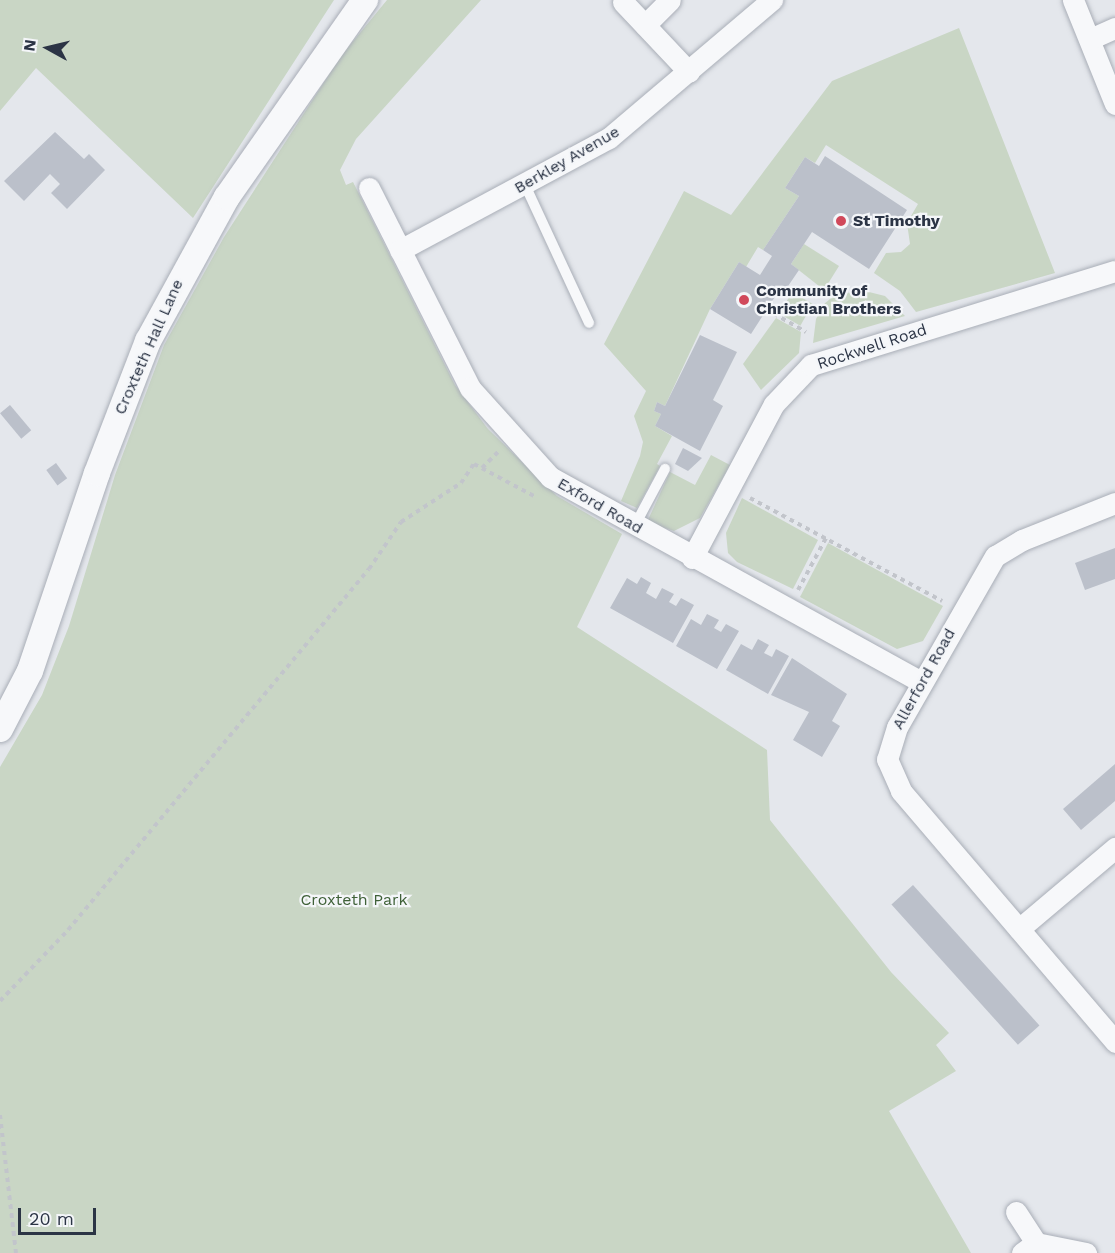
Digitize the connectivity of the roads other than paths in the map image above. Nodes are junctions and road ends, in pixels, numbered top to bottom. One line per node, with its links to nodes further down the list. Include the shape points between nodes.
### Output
1 (365, 0): 21 (street, Croxteth Hall Lane, via 227,197 154,331 97,473 30,671)
2 (670, 0): 6 (street)
3 (772, 0): 9 (street, Berkley Avenue)
4 (1073, 0): 8 (street)
5 (623, 2): 6 (street)
6 (645, 26): 9 (street)
7 (1115, 28): 8 (street)
8 (1090, 39): 10 (street)
9 (689, 72): 11 (street, Berkley Avenue, via 609,138)
10 (1115, 104)
11 (525, 185): 13 (street, Berkley Avenue); 15 (lane)
12 (369, 188): 13 (street, Exford Road)
13 (400, 250): 18 (street, Exford Road, via 454,361 512,438 550,477)
14 (1115, 271): 19 (street, Rockwell Road, via 811,365 774,404)
15 (589, 323)
16 (665, 469): 18 (lane)
17 (1115, 503): 20 (street, Allerford Road, via 1006,548 983,570)
18 (634, 527): 19 (street, Exford Road)
19 (692, 558): 20 (street, Exford Road)
20 (921, 682): 23 (street, Allerford Road, via 890,743 889,769 901,791)
21 (0, 729)
22 (1115, 848): 23 (street)
23 (1019, 929): 24 (street, Allerford Road)
24 (1115, 1042)
25 (1016, 1212): 26 (street)
26 (1029, 1248): 27 (street)
27 (1086, 1253)

